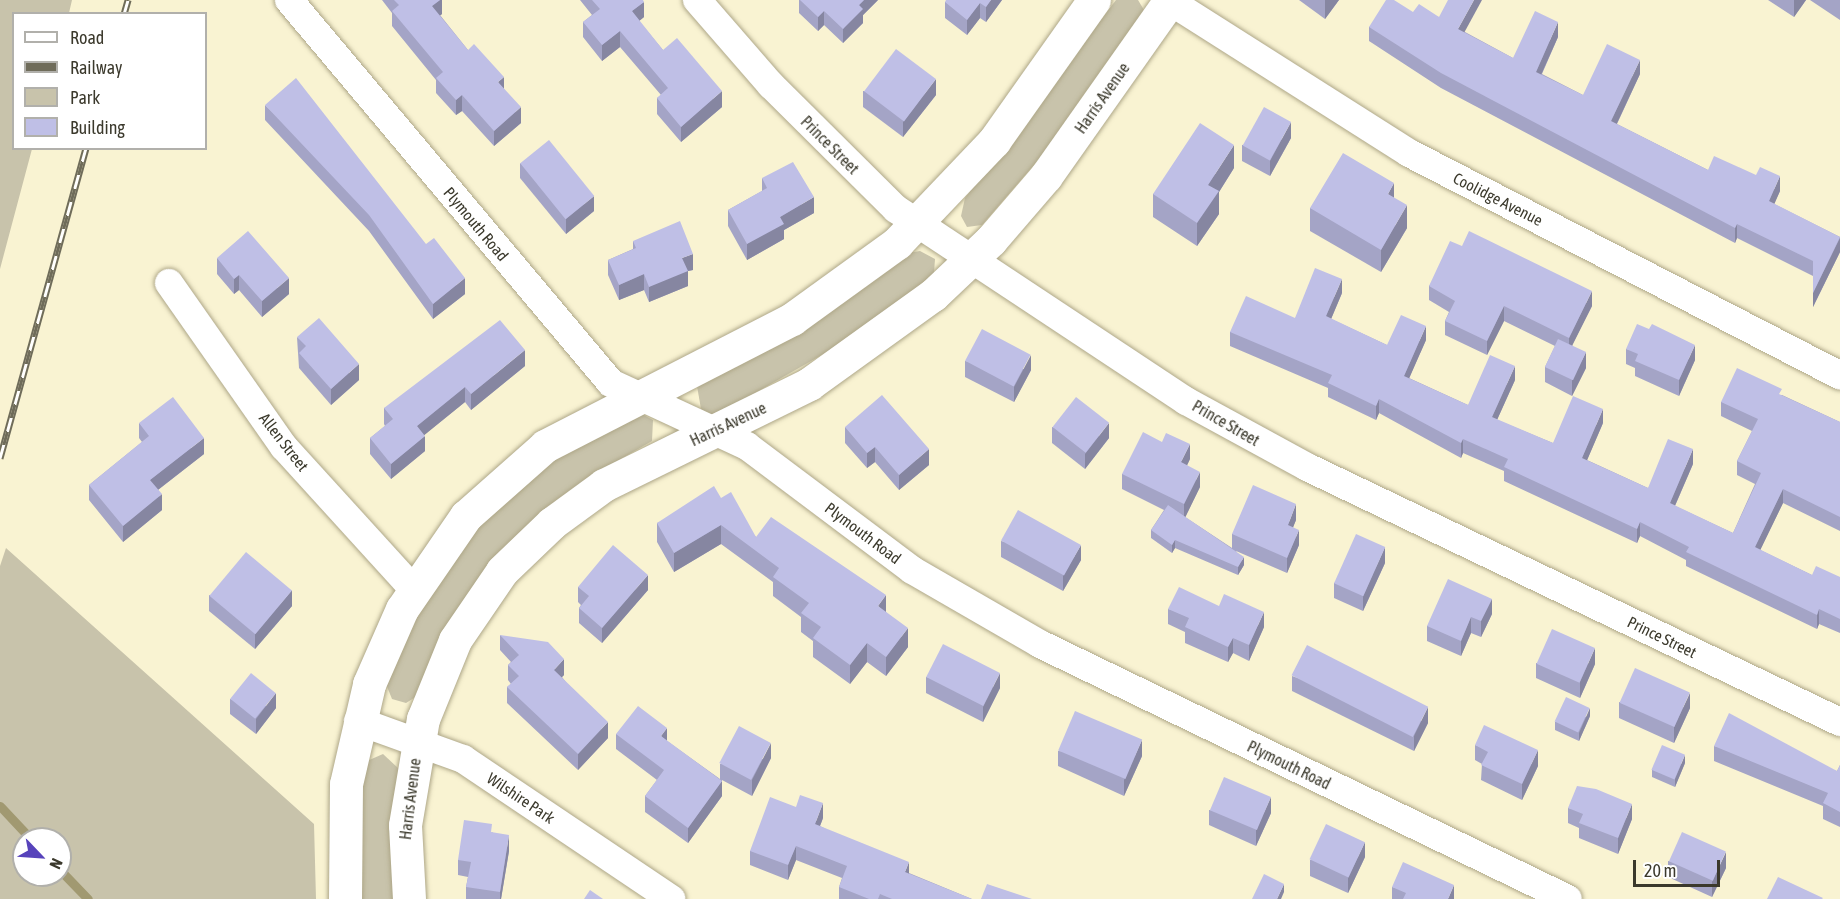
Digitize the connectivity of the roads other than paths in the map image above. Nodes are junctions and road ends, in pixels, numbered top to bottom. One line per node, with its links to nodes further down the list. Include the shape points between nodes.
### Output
1 (290, 0): 9 (street, Plymouth Road, via 601,374)
2 (697, 0): 5 (street, Prince Street, via 814,130)
3 (1094, 0): 5 (street, via 994,141)
4 (1169, 0): 6 (street, Harris Avenue, via 1046,176); 8 (street, Coolidge Avenue, via 1409,153)
5 (917, 225): 6 (street, Prince Street); 9 (street, via 792,319)
6 (973, 259): 10 (street, Harris Avenue, via 835,369); 13 (street, Prince Street, via 1260,443)
7 (169, 283): 11 (street, Allen Street, via 284,447)
8 (1840, 375)
9 (636, 397): 10 (street, Plymouth Road); 11 (street, via 545,446 496,484)
10 (715, 431): 14 (street, Harris Avenue, via 604,485 510,563 455,639); 18 (street, Plymouth Road, via 756,452 912,570 1040,644)
11 (414, 590): 12 (street, via 375,666)
12 (358, 722): 14 (street, Wilshire Park); 15 (street, via 343,804)
13 (1840, 722)
14 (418, 740): 16 (street, Harris Avenue, via 404,834); 17 (street, Wilshire Park, via 463,759)
15 (345, 899)
16 (409, 899)
17 (671, 899)
18 (1568, 899)

